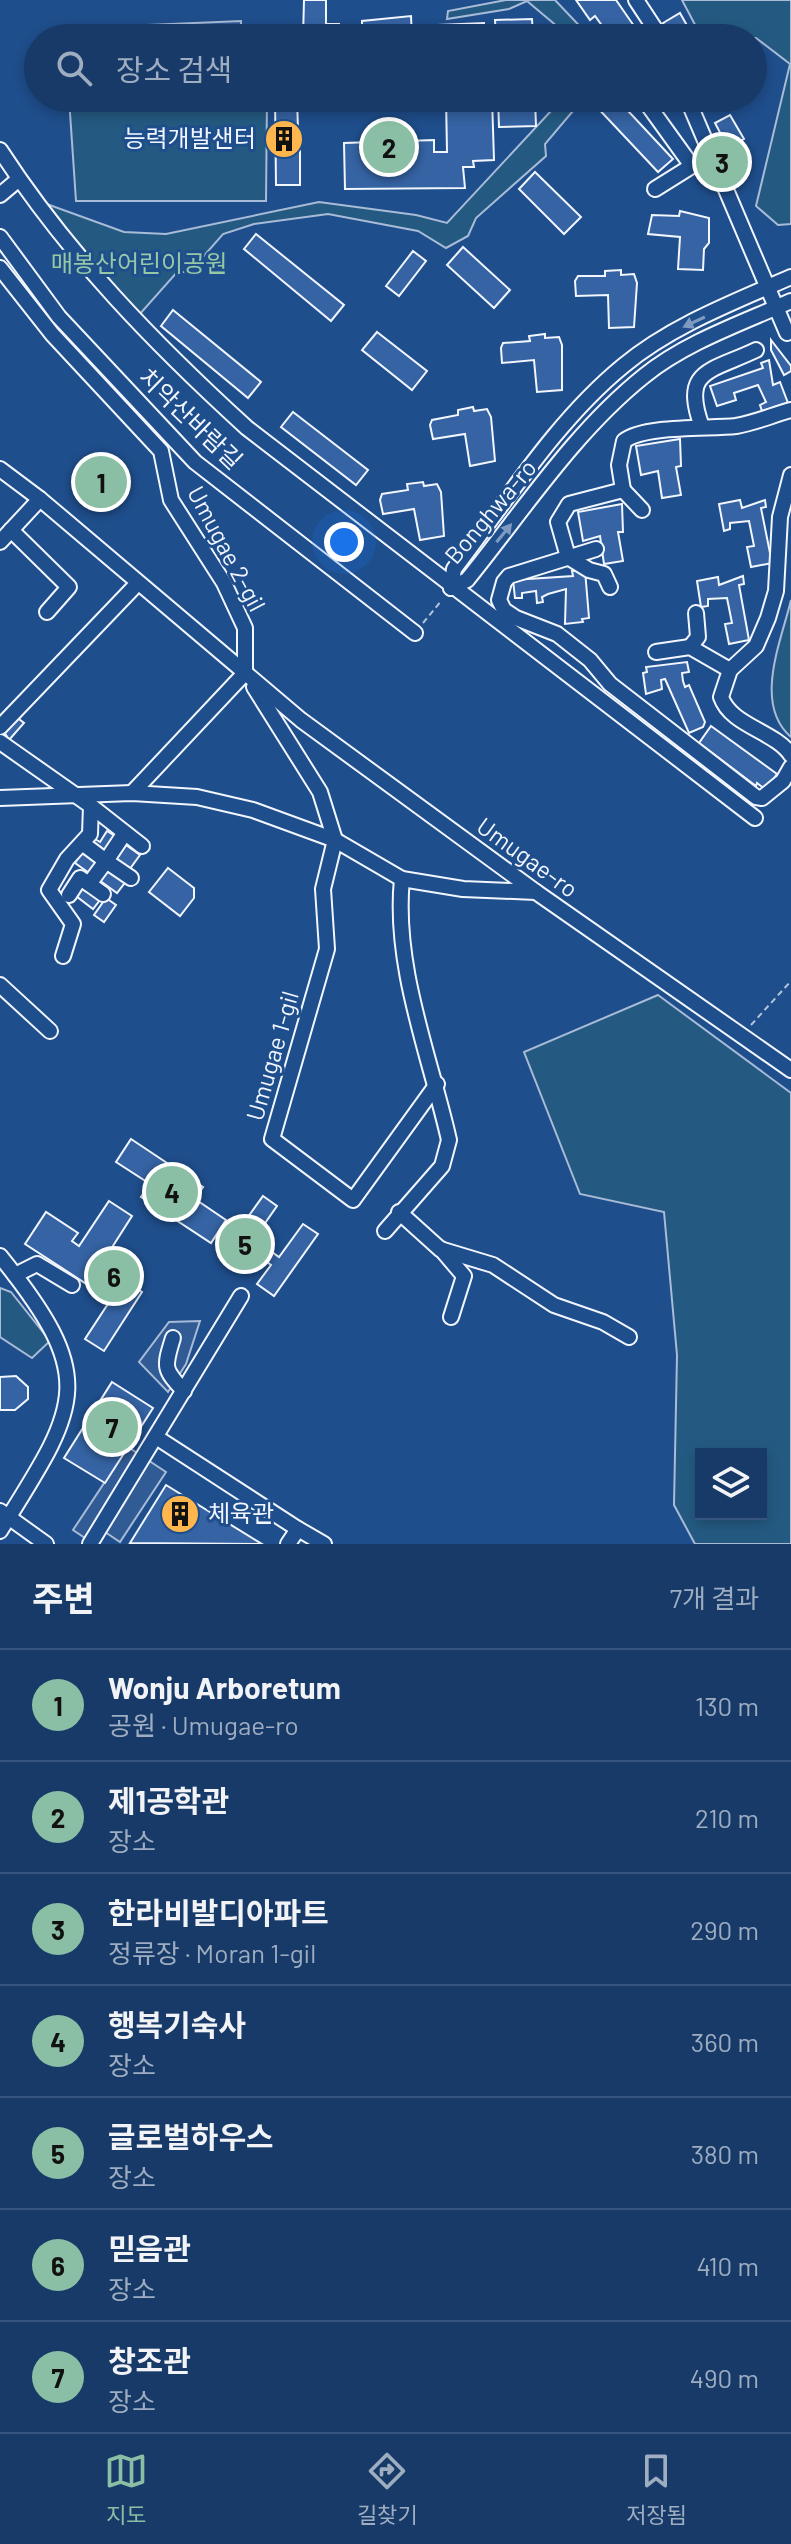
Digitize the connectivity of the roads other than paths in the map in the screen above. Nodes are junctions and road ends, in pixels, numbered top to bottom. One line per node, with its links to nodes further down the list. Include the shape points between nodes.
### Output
1 (636, 0): 2 (street)
2 (652, 24)
3 (653, 112): 7 (street)
4 (693, 112): 6 (street)
5 (0, 150): 8 (street)
6 (711, 154): 7 (street); 14 (street)
7 (692, 166): 9 (street)
8 (19, 179): 10 (street); 32 (street, via 89,268 176,364 247,428)
9 (655, 189)
10 (0, 195)
11 (0, 237): 35 (street, 치악산바람길, via 59,317 195,462)
12 (0, 268): 39 (street, Umugae 2-gil, via 52,334 161,451 171,500 224,583 245,628)
13 (791, 277): 14 (street, Bonghwa-ro)
14 (765, 288): 16 (street); 32 (street, Bonghwa-ro, one-way to 32, via 676,330 624,365 576,410 454,569)
15 (791, 301): 16 (street, Bonghwa-ro)
16 (776, 308): 17 (street); 32 (street, Bonghwa-ro, one-way to 16, via 467,580 595,420 645,374 701,341)
17 (790, 339)
18 (756, 350): 20 (street, via 695,384 693,404)
19 (791, 410): 20 (street, via 737,426)
20 (702, 427): 23 (street, via 630,436 619,465)
21 (0, 469): 24 (street, Umugae-ro)
22 (791, 475): 38 (street, via 780,517 776,591 768,618 756,646)
23 (623, 490): 25 (street); 29 (street, via 569,504 558,522)
24 (40, 499): 26 (street); 30 (street, Umugae-ro)
25 (642, 510)
26 (11, 530): 27 (street); 33 (street, via 69,587)
27 (0, 542)
28 (596, 549): 29 (street)
29 (568, 557): 31 (street, via 604,574); 43 (street, via 509,576 499,600 504,610 557,634 610,684 756,797 772,792)
30 (137, 584): 39 (street, Umugae-ro); 40 (street)
31 (610, 587)
32 (451, 588): 48 (street)
33 (47, 612)
34 (696, 613): 36 (street, via 698,637)
35 (415, 633)
36 (690, 647): 37 (street); 38 (street)
37 (656, 652)
38 (730, 670): 42 (street, via 721,697 724,705)
39 (245, 673): 44 (street); 50 (street, via 320,792); 57 (street, Umugae-ro)
40 (0, 727)
41 (0, 742): 45 (street)
42 (791, 755)
43 (791, 767)
44 (132, 793): 45 (street); 50 (street, via 197,797 253,810)
45 (76, 796): 46 (street); 47 (street)
46 (0, 798)
47 (91, 806): 49 (street); 60 (street, via 90,834 49,890 73,924)
48 (755, 818)
49 (124, 834): 52 (street); 53 (street)
50 (335, 840): 55 (street); 64 (street, Umugae 1-gil, via 323,889 327,949 272,1139 353,1200)
51 (86, 846): 53 (street)
52 (142, 846)
53 (106, 861): 54 (street); 56 (street)
54 (131, 878)
55 (402, 879): 57 (street, via 463,889); 64 (street, via 399,903 409,979)
56 (89, 884): 58 (street); 59 (street, via 80,878)
57 (536, 892): 63 (street, Umugae-ro)
58 (103, 894)
59 (69, 895)
60 (63, 956)
61 (0, 985): 62 (street)
62 (50, 1031)
63 (791, 1070)
64 (437, 1084): 65 (street, via 449,1140 442,1166)
65 (399, 1212): 66 (street); 67 (street)
66 (385, 1231)
67 (440, 1249): 72 (street, via 464,1276); 73 (street, via 493,1265 554,1305)
68 (0, 1256): 69 (street)
69 (15, 1275): 70 (street, via 37,1264); 77 (street, via 59,1343 69,1372 68,1399 59,1429)
70 (72, 1285)
71 (241, 1296): 75 (street)
72 (451, 1317)
73 (629, 1337)
74 (173, 1338): 75 (street, via 165,1365)
75 (184, 1391): 76 (street)
76 (156, 1437): 78 (street); 80 (street)
77 (2, 1519): 79 (street)
78 (298, 1529): 81 (street); 82 (street)
79 (46, 1544)
80 (90, 1544)
81 (288, 1544)
82 (323, 1544)

